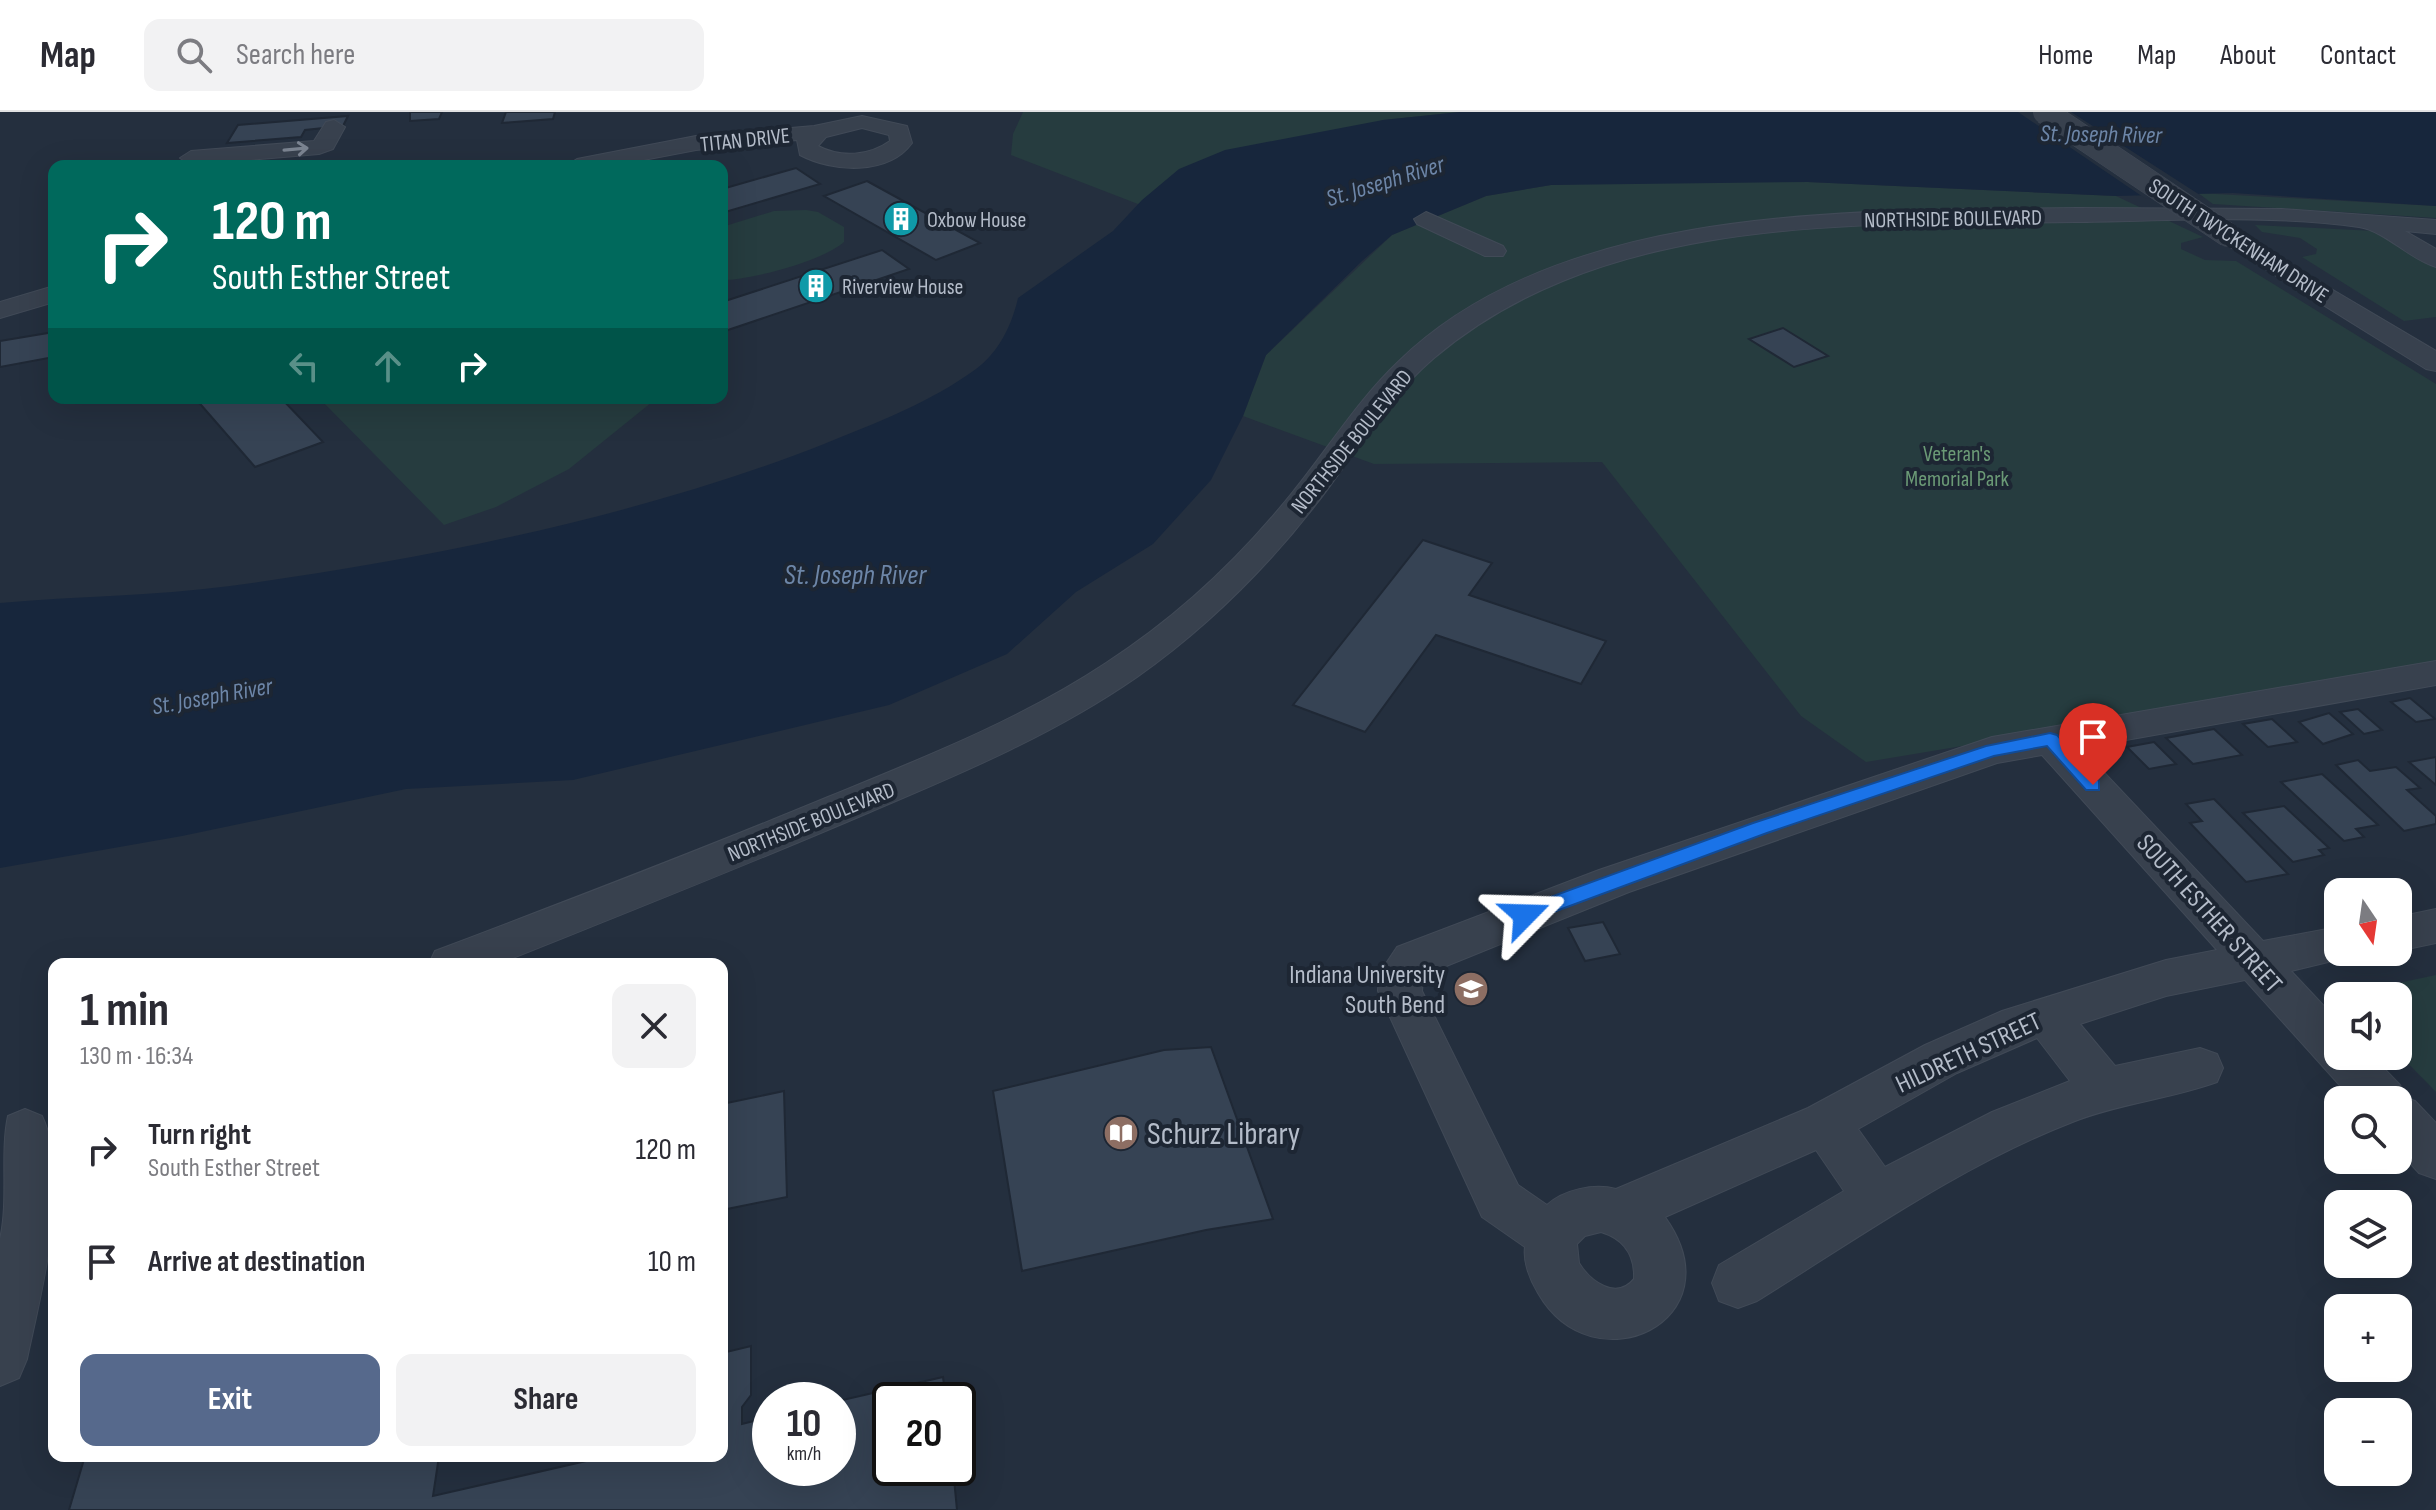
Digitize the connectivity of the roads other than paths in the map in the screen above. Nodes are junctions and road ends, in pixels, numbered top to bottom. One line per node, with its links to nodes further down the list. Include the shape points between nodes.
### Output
1 (2045, 112): 14 (street, SOUTH TWYCKENHAM DRIVE, bridge, via 2228,235)
2 (863, 117): 4 (street, TITAN DRIVE); 4 (street, TITAN DRIVE, via 899,131 901,143 866,159 829,159 808,150 806,143)
3 (338, 119): 5 (street, one-way to 3, via 319,147)
4 (818, 132): 6 (street, TITAN DRIVE, via 696,143)
5 (191, 158)
6 (608, 160)
7 (1426, 219): 10 (street)
8 (2370, 220): 9 (street, NORTHSIDE BOULEVARD); 11 (street); 20 (street, NORTHSIDE BOULEVARD, via 2210,213 1829,221 1681,239 1558,274 1489,307 1424,353 1232,583 1117,673 1029,724 933,770)
9 (2436, 227)
10 (1494, 251)
11 (2436, 259)
12 (48, 296): 13 (street)
13 (0, 310)
14 (2436, 363)
15 (2436, 673): 16 (street)
16 (2050, 739): 21 (street, SOUTH ESTHER STREET); 34 (street, via 1981,754 1760,828 1413,960 1401,974 1400,991 1500,1201)
17 (2436, 926): 18 (street)
18 (2412, 931)
19 (2324, 947): 21 (street, HILDRETH STREET)
20 (466, 958)
21 (2253, 960): 22 (street, HILDRETH STREET, via 2166,978); 23 (street, SOUTH ESTHER STREET)
22 (2045, 1015): 27 (street); 28 (street, HILDRETH STREET, via 1941,1059)
23 (2324, 1037)
24 (2200, 1068): 27 (street)
25 (2355, 1070): 26 (street, SOUTH ESTHER STREET)
26 (2370, 1086)
27 (2105, 1089): 32 (street, via 2013,1127)
28 (1825, 1123): 32 (street); 33 (street, HILDRETH STREET)
29 (26, 1130): 36 (street, via 29,1224)
30 (2412, 1131): 31 (street)
31 (2436, 1157)
32 (1879, 1200): 35 (street)
33 (1617, 1213): 34 (street, via 1584,1210 1559,1224); 34 (street, via 1636,1223 1659,1255 1660,1284 1639,1310 1606,1314 1570,1296 1552,1269)
34 (1553, 1235)
35 (1738, 1283)
36 (0, 1359)

